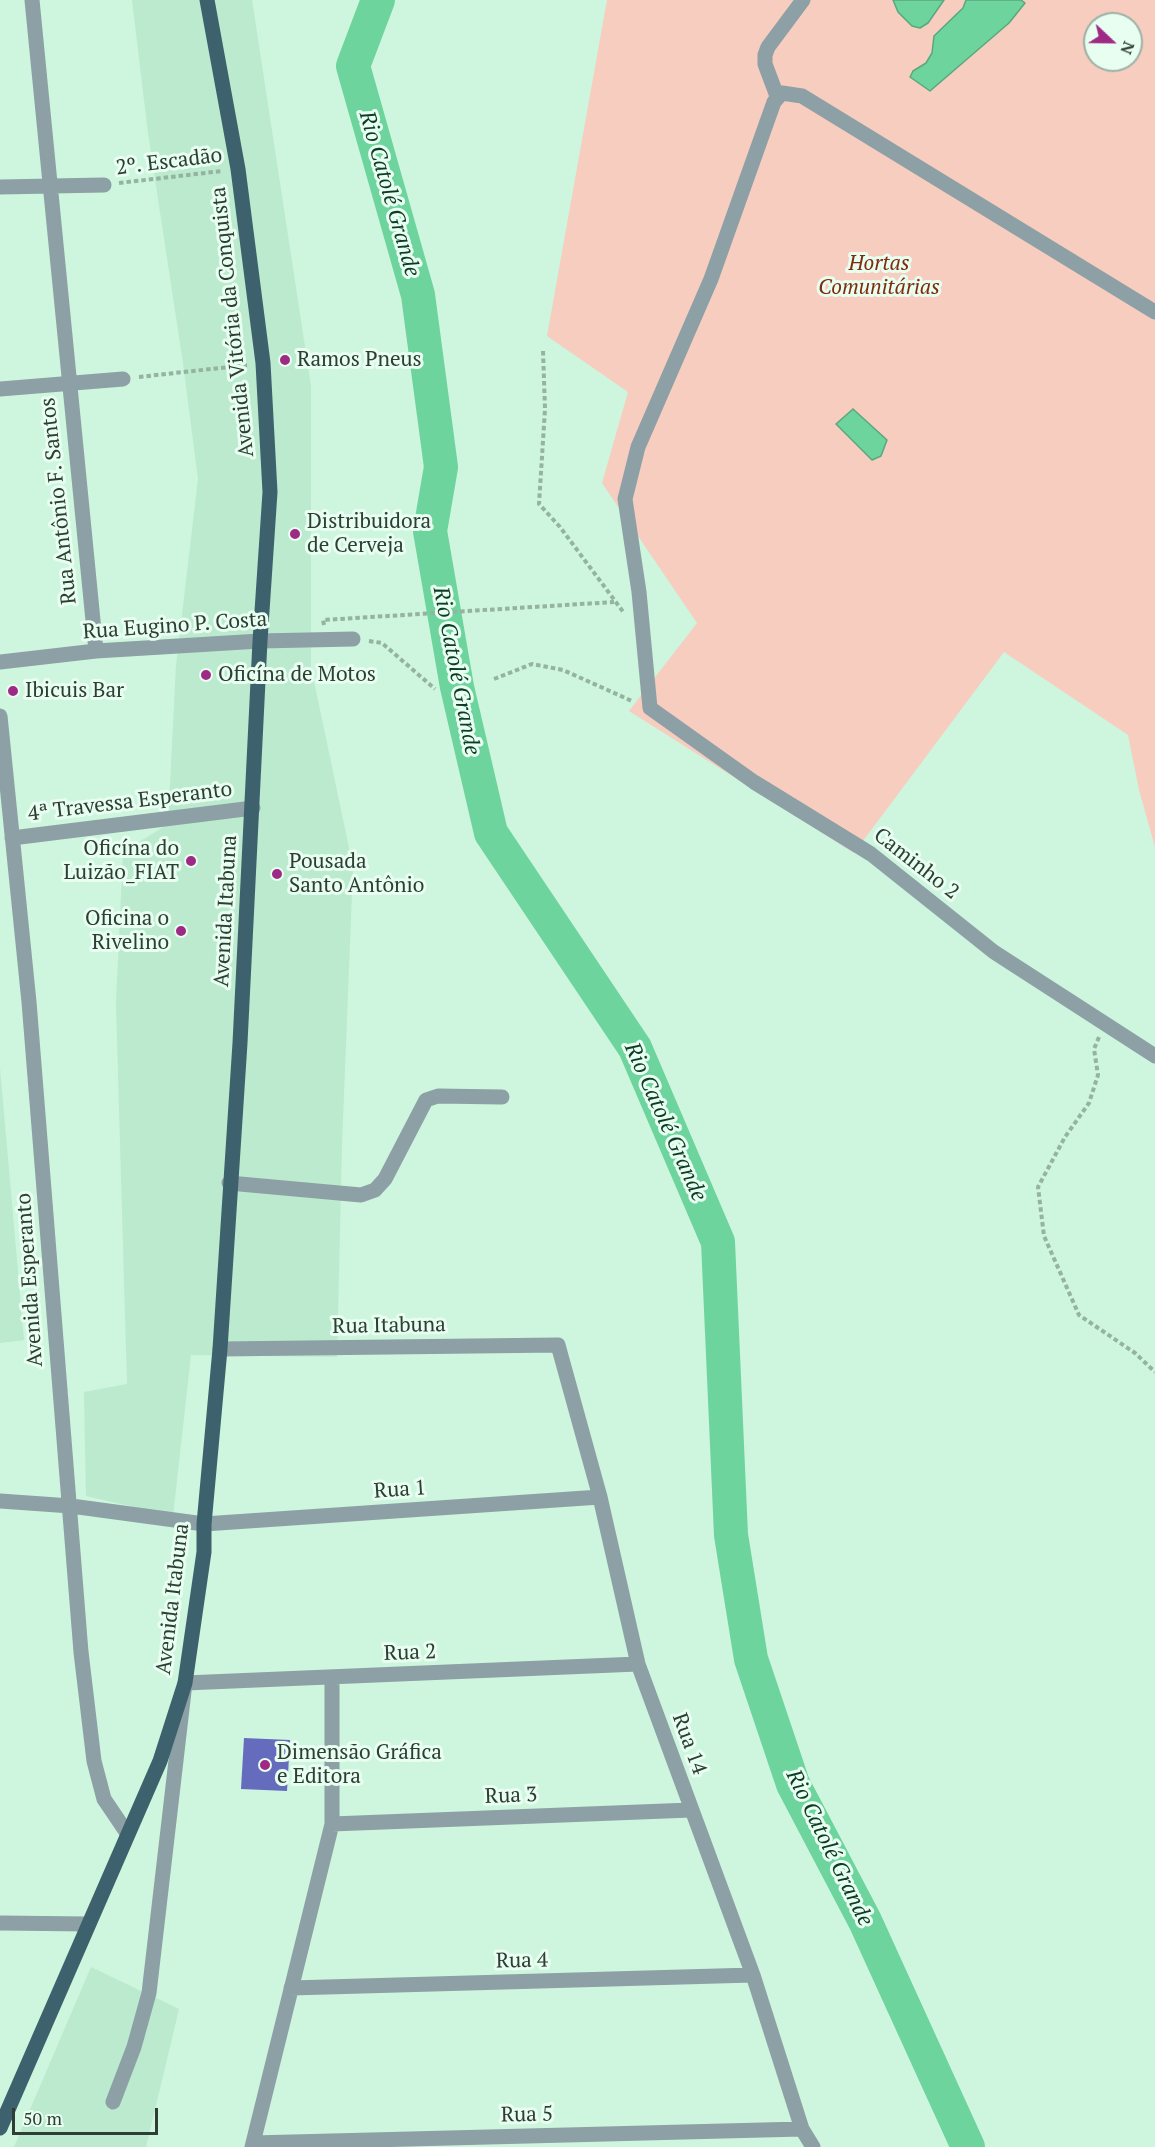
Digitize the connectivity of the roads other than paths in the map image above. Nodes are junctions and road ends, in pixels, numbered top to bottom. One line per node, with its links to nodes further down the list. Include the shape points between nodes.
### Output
1 (32, 0): 5 (street, Rua Antônio F. Santos)
2 (207, 0): 13 (main road, Avenida Vitória da Conquista, via 238,169 263,363 270,492)
3 (803, 0): 4 (street, via 765,56)
4 (777, 96): 8 (street, via 788,92 802,96); 20 (street, Caminho 2, via 711,279 650,416 629,479 625,500 650,708 754,782 872,854 994,952)
5 (48, 185): 6 (street); 7 (street); 10 (street, Rua Antônio F. Santos)
6 (104, 185)
7 (0, 187)
8 (1155, 312)
9 (123, 379): 10 (street)
10 (68, 382): 11 (street); 14 (street, Rua Antônio F. Santos)
11 (0, 389)
12 (353, 639): 13 (street, Rua Eugino P. Costa)
13 (260, 641): 14 (street, Rua Eugino P. Costa); 18 (main road, Avenida Itabuna)
14 (96, 651): 15 (street, Rua Eugino P. Costa)
15 (0, 662)
16 (0, 716): 17 (street, Avenida Esperanto)
17 (3, 776): 19 (street, Avenida Esperanto)
18 (253, 808): 19 (street, 4ª Travessa Esperanto); 22 (main road, Avenida Itabuna)
19 (12, 838): 27 (street, Avenida Esperanto)
20 (1155, 1056)
21 (502, 1097): 22 (street, via 438,1096 426,1100 385,1179 375,1190 361,1195)
22 (230, 1183): 24 (main road, Avenida Itabuna)
23 (558, 1346): 24 (street, Rua Itabuna); 25 (street, Rua 14)
24 (220, 1349): 28 (main road, Avenida Itabuna)
25 (600, 1497): 28 (street, Rua 1); 29 (street, Rua 14)
26 (0, 1501): 27 (street, Rua 1)
27 (71, 1506): 28 (street, Rua 1); 34 (street, Avenida Esperanto, via 81,1652 94,1761 104,1799)
28 (204, 1524): 31 (main road, Avenida Itabuna, via 204,1552)
29 (638, 1664): 30 (street, Rua 2); 32 (street, Rua 14)
30 (332, 1677): 31 (street, Rua 2); 33 (street)
31 (185, 1683): 34 (main road, Avenida Itabuna, via 160,1761); 39 (street, via 149,1993 134,2047)
32 (691, 1810): 33 (street, Rua 3); 37 (street, Rua 14)
33 (332, 1824): 38 (street)
34 (128, 1833): 36 (main road, Avenida Itabuna)
35 (0, 1923): 36 (street)
36 (87, 1924): 40 (main road, Avenida Itabuna)
37 (753, 1976): 38 (street, Rua 4); 42 (street, Rua 14)
38 (291, 1988): 43 (street)
39 (112, 2102)
40 (4, 2111): 41 (main road, Avenida Itabuna)
41 (0, 2128)
42 (802, 2129): 43 (street, Rua 5); 44 (street, Rua 14)
43 (252, 2145)
44 (813, 2147)

